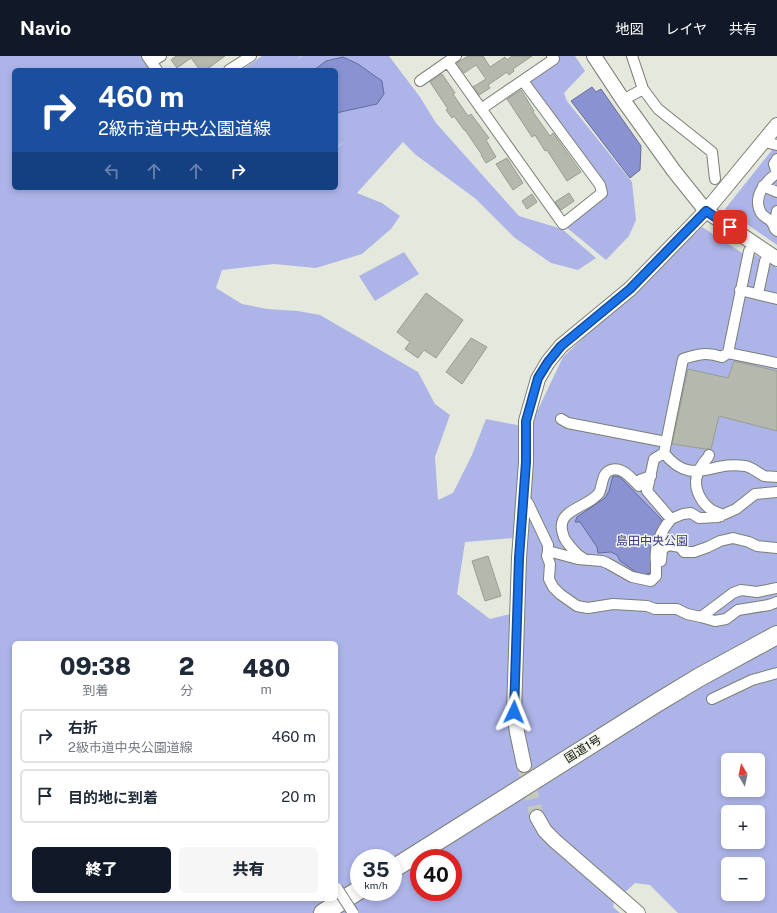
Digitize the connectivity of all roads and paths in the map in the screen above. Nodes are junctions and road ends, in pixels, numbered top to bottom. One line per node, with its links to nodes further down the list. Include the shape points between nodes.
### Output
1 (161, 56): 7 (street)
2 (251, 56): 8 (street)
3 (552, 56): 10 (street, via 554,59)
4 (594, 56): 12 (street)
5 (632, 56): 11 (street)
6 (452, 59): 9 (street); 13 (street)
7 (152, 63)
8 (232, 68)
9 (420, 81)
10 (523, 81): 13 (street); 13 (street, via 600,185 602,193 563,224)
11 (643, 89): 12 (street); 18 (street, via 658,109 712,152)
12 (623, 100): 21 (street)
13 (482, 109)
14 (777, 125): 15 (street)
15 (771, 143): 21 (street)
16 (777, 159): 17 (street, via 774,164)
17 (777, 173): 19 (street)
18 (715, 179)
19 (763, 186): 20 (street); 22 (street, via 759,194 762,214)
20 (777, 192)
21 (706, 211): 24 (street); 53 (street, via 630,289 561,346 538,378 526,421 526,462 519,558 514,712)
22 (776, 219)
23 (749, 251): 25 (street)
24 (771, 260): 26 (street)
25 (740, 290): 26 (street); 28 (street)
26 (758, 294): 27 (street)
27 (777, 299)
28 (728, 353): 29 (street); 31 (street, via 722,357 710,353 683,359)
29 (777, 363)
30 (561, 419): 31 (street)
31 (666, 442): 32 (street)
32 (664, 453): 34 (street, via 676,466 688,471); 36 (street, via 654,459 651,476)
33 (709, 454): 34 (street)
34 (699, 471): 35 (street, via 720,466 745,466 765,476); 39 (street, via 697,490 706,505)
35 (777, 477)
36 (643, 488): 40 (street); 43 (street, via 620,469 611,470 605,474 598,493 564,516 561,526 564,537 572,550)
37 (777, 492): 39 (street, via 755,494)
38 (528, 503): 42 (street, via 548,545)
39 (721, 516): 40 (street, via 699,518 691,513)
40 (671, 519): 44 (street, via 658,538)
41 (777, 548): 44 (street, via 756,546 733,538 694,552 684,552 680,547 669,545 662,549 661,561)
42 (548, 551): 43 (street); 49 (street, via 549,579 553,587 577,606 647,606 655,610 677,609)
43 (589, 560): 44 (street, via 607,563 632,577 651,581 656,576)
44 (656, 563)
45 (777, 588): 46 (street, via 757,592 741,590)
46 (727, 597): 48 (street); 49 (street)
47 (777, 602): 48 (street, via 738,610)
48 (733, 614): 49 (street, via 726,619)
49 (701, 617)
50 (777, 635): 55 (highway, 国道1号, via 655,704)
51 (777, 673): 52 (street, via 752,680)
52 (712, 699)
53 (524, 765)
54 (537, 817): 60 (street, via 554,841)
55 (402, 863)
56 (338, 890): 59 (street, bridge)
57 (350, 896): 58 (highway)
58 (323, 913)
59 (353, 913)
60 (638, 913)

